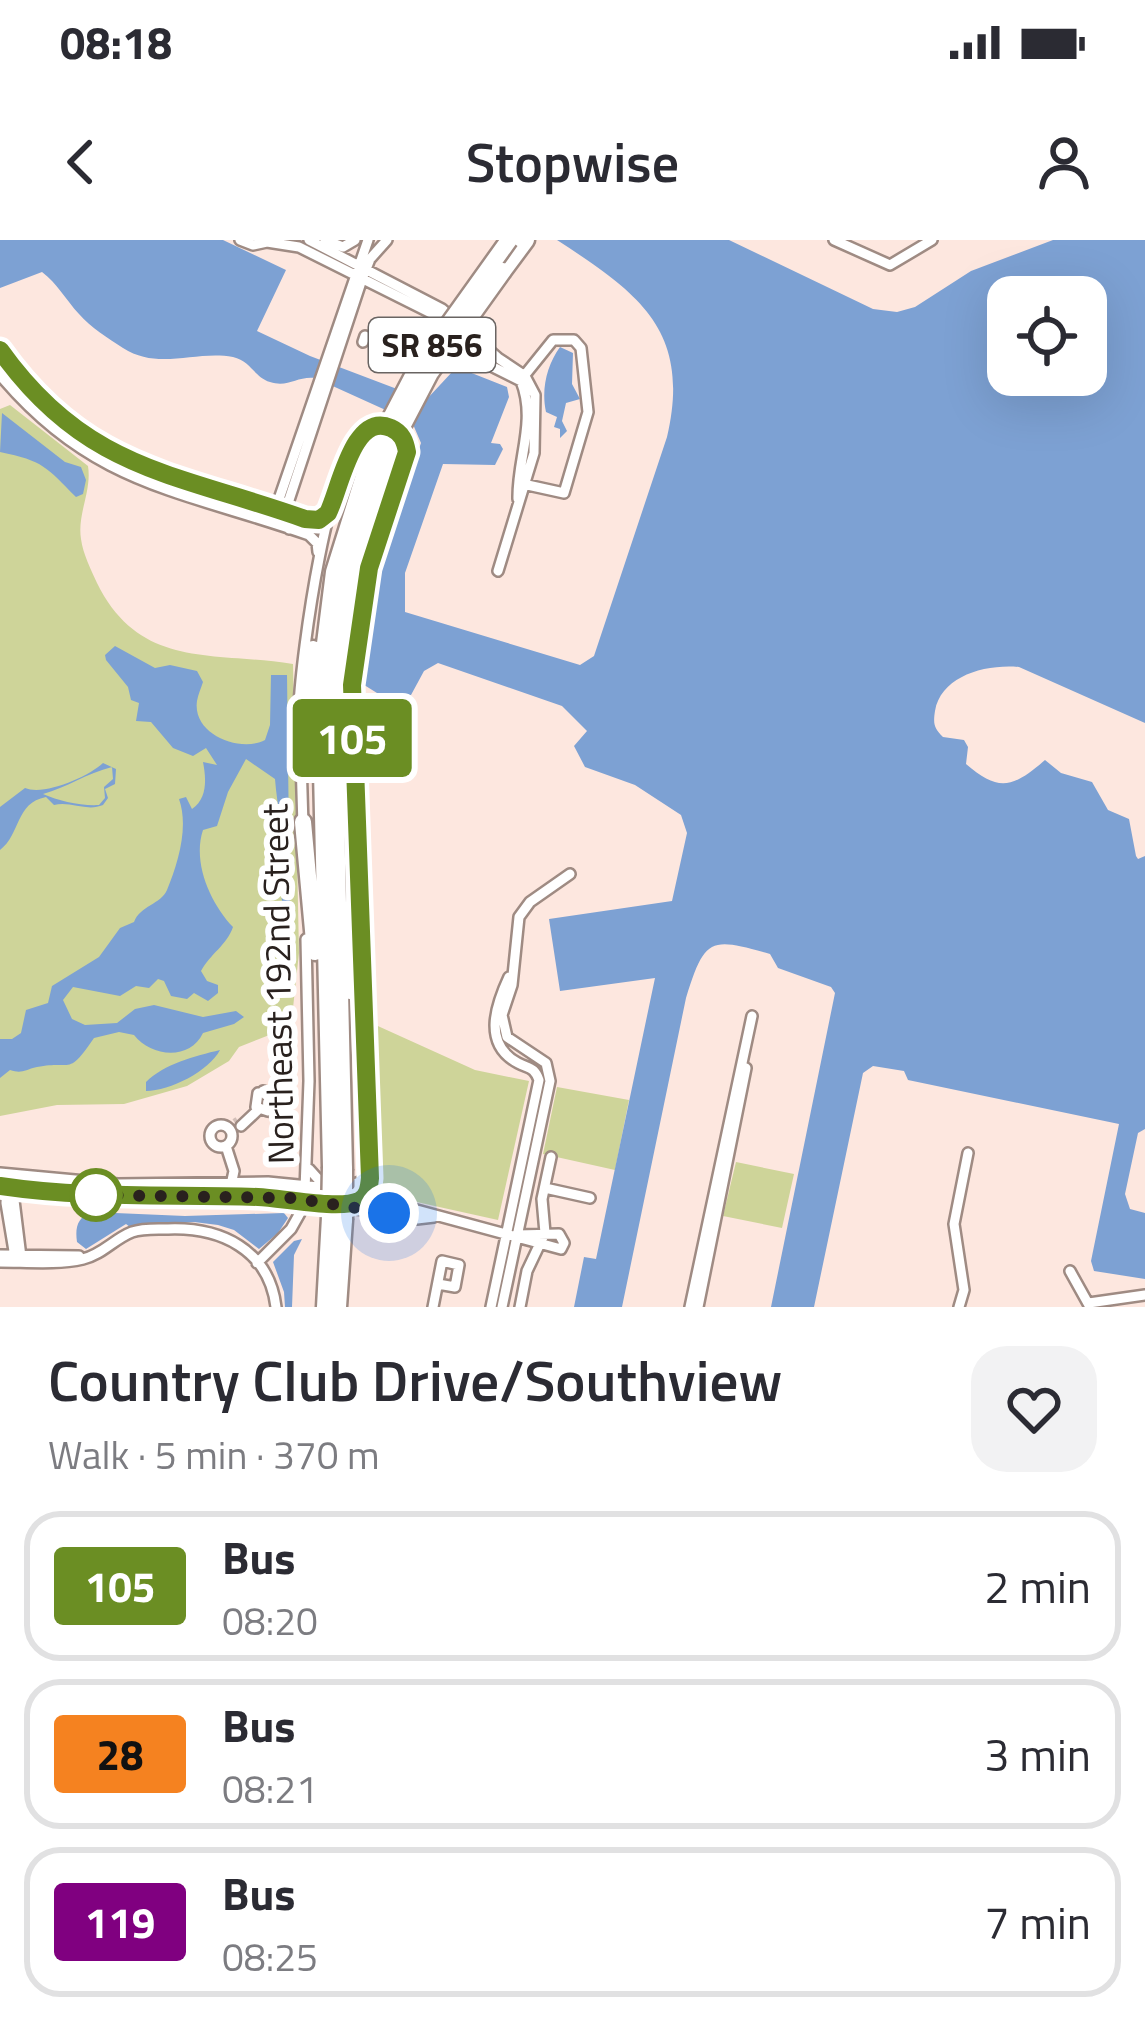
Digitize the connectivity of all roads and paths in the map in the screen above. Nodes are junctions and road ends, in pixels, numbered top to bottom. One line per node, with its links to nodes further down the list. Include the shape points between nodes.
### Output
1 (240, 240): 11 (street)
2 (325, 240): 3 (street, via 343,247)
3 (355, 240)
4 (368, 240): 14 (street)
5 (387, 240): 14 (street)
6 (509, 240): 20 (highway, SR 856, bridge, via 421,362)
7 (526, 240): 20 (highway, SR 856, bridge, via 440,357)
8 (834, 240): 13 (street)
9 (874, 240): 13 (street)
10 (932, 240): 13 (street, via 894,264)
11 (269, 241): 12 (street)
12 (303, 242): 14 (street)
13 (870, 257)
14 (359, 273): 17 (street, via 439,313 469,339 478,361); 25 (street)
15 (0, 350): 18 (street, via 45,405)
16 (0, 375): 21 (street, via 46,424)
17 (523, 378): 22 (street); 22 (street, via 554,340 574,340 589,398 565,493)
18 (104, 450): 19 (street); 21 (street)
19 (116, 456): 21 (street); 25 (street)
20 (376, 463): 27 (highway, SR 856)
21 (106, 465): 23 (street)
22 (523, 483): 29 (street)
23 (187, 496): 25 (street, via 265,517); 26 (street)
24 (335, 500): 25 (street, via 319,520); 28 (street, Northeast 192nd Street); 30 (street, Northeast 192nd Street, via 364,431 382,426 401,435 407,454 361,610)
25 (282, 511): 26 (street)
26 (289, 529): 28 (street, via 314,540)
27 (346, 551): 30 (highway); 31 (highway, via 316,626); 36 (highway, SR 856, via 325,627 320,698); 45 (highway, SR 856, via 333,708)
28 (317, 563): 31 (street, Northeast 192nd Street, via 302,663)
29 (498, 571)
30 (352, 730): 33 (street, Northeast 192nd Street)
31 (301, 762): 32 (street, Northeast 192nd Street)
32 (303, 822): 36 (highway); 42 (street, Northeast 192nd Street)
33 (356, 860): 41 (street, Northeast 192nd Street); 45 (highway, via 349,1122)
34 (570, 874): 61 (street, via 521,911 514,966 495,1010 505,1053 545,1080)
35 (752, 1016): 81 (street)
36 (329, 1079): 45 (highway, SR 856)
37 (220, 1109): 39 (street)
38 (258, 1110): 38 (street, via 260,1092 272,1094 268,1111); 39 (street)
39 (235, 1126): 40 (street); 40 (street, via 211,1136)
40 (224, 1146): 47 (street)
41 (368, 1146): 42 (street, via 367,1176 358,1184 315,1178); 53 (street, Northeast 192nd Street)
42 (307, 1152): 48 (street, via 303,1173); 49 (street, Northeast 192nd Street)
43 (968, 1153): 82 (street, via 954,1224 964,1290)
44 (551, 1157): 51 (street)
45 (340, 1163): 57 (highway, SR 856, bridge)
46 (5, 1174): 50 (street); 52 (street)
47 (232, 1179): 48 (street); 52 (street); 54 (street)
48 (289, 1183): 49 (street)
49 (306, 1185): 53 (street); 56 (street, Northeast 192nd Street)
50 (6, 1187): 52 (street); 59 (street)
51 (545, 1188): 55 (street); 60 (street)
52 (147, 1191): 54 (street)
53 (367, 1193): 57 (street); 58 (street)
54 (230, 1196): 56 (street)
55 (590, 1198)
56 (304, 1199): 57 (street); 69 (street, Northeast 192nd Street, via 292,1229)
57 (339, 1214): 58 (street); 75 (highway, SR 856); 76 (highway, SR 856)
58 (434, 1217): 61 (street)
59 (13, 1218): 62 (street); 64 (street, via 27,1243); 68 (street)
60 (545, 1233): 61 (street); 63 (street); 63 (street, via 565,1243)
61 (512, 1234): 63 (street); 78 (street); 79 (street)
62 (0, 1244)
63 (542, 1246): 80 (street)
64 (61, 1254): 65 (street); 68 (street)
65 (78, 1256): 66 (street); 68 (street)
66 (91, 1257): 68 (street); 69 (street, via 135,1231 192,1228 224,1236)
67 (0, 1259): 68 (street)
68 (18, 1259)
69 (257, 1263): 74 (street)
70 (1070, 1271): 73 (street)
71 (438, 1284): 77 (street)
72 (1145, 1295): 73 (street)
73 (1088, 1306)
74 (276, 1307)
75 (325, 1307)
76 (338, 1307)
77 (433, 1307)
78 (491, 1307)
79 (502, 1307)
80 (520, 1307)
81 (694, 1307)
82 (959, 1307)

